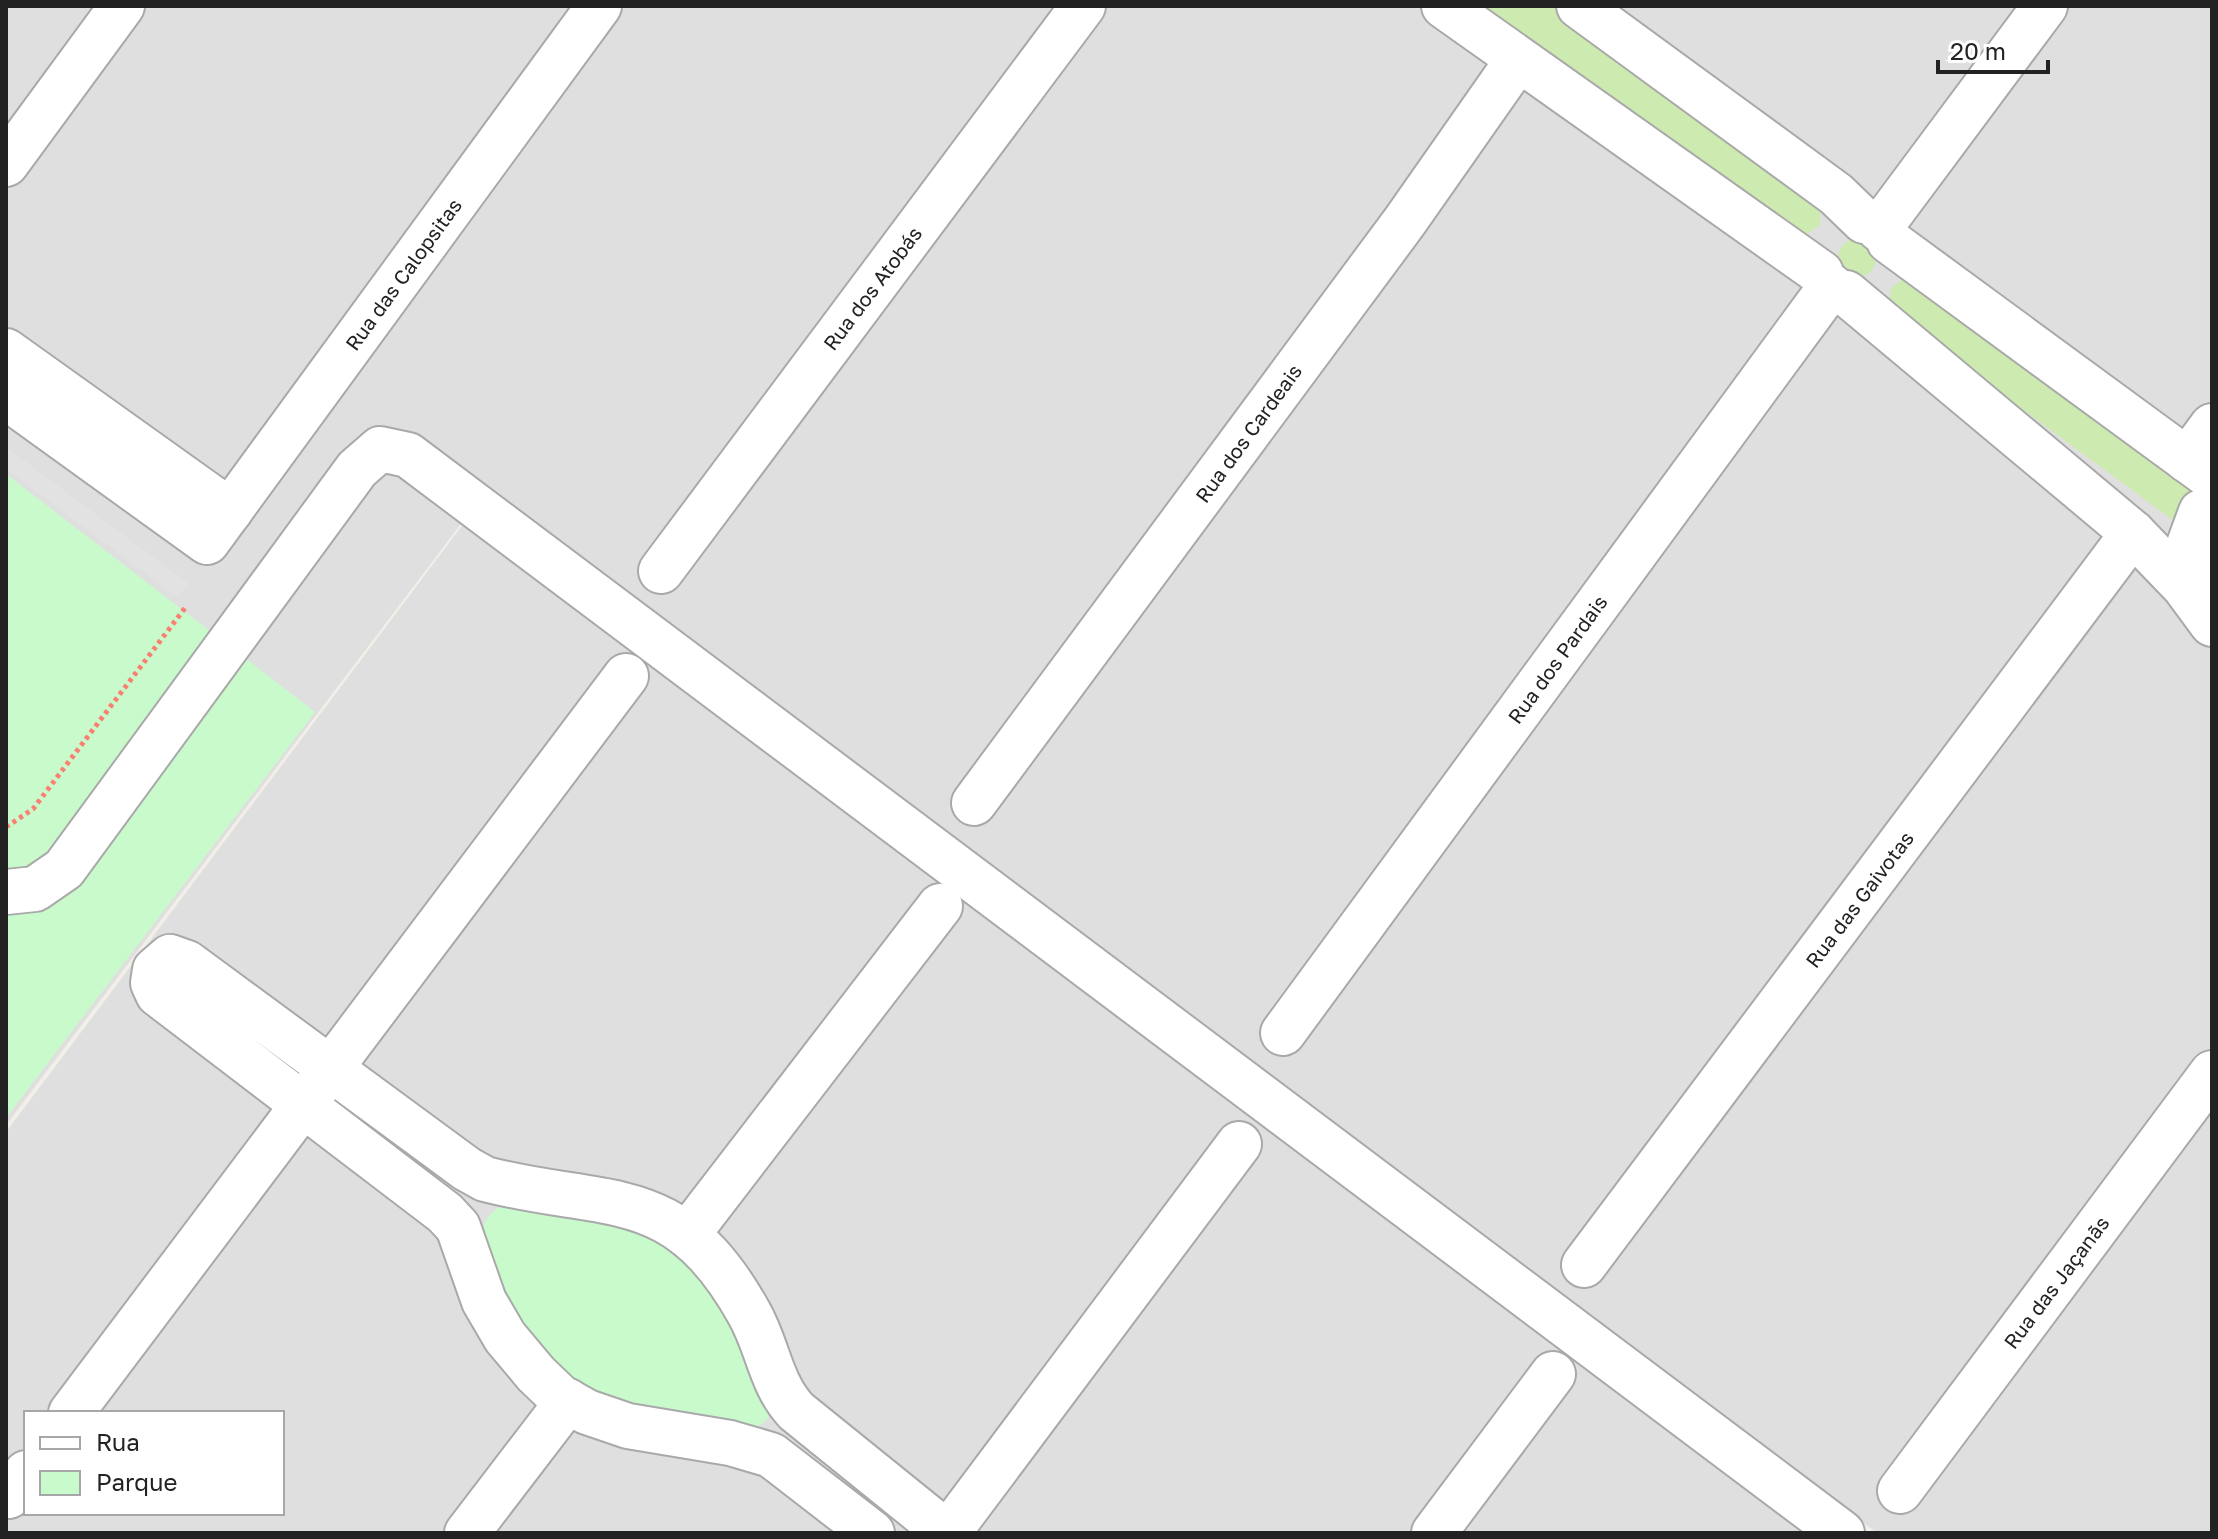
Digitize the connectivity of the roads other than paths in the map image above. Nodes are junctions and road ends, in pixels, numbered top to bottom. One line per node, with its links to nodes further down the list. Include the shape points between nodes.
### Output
1 (122, 6): 8 (lane)
2 (599, 6): 16 (lane, Rua das Calopsitas)
3 (1083, 6): 18 (lane, Rua dos Atobás)
4 (1444, 6): 7 (lane)
5 (1579, 6): 9 (lane)
6 (2045, 6): 9 (lane)
7 (1517, 61): 10 (lane); 21 (lane, Rua dos Cardeais, via 1405,221)
8 (6, 164)
9 (1878, 230): 10 (lane, via 1837,225 1827,234 1818,260); 10 (lane, via 1892,265 1888,277 1870,292); 14 (lane)
10 (1833, 284): 17 (lane); 24 (lane, Rua dos Pardais)
11 (6, 351): 16 (lane)
12 (6, 397): 16 (lane)
13 (2212, 426): 14 (lane)
14 (2199, 469)
15 (2212, 507): 19 (lane, via 2201,512 2187,550)
16 (218, 527)
17 (2133, 533): 19 (lane); 32 (lane, Rua das Gaivotas)
18 (661, 571)
19 (2208, 617)
20 (626, 676): 25 (lane)
21 (974, 803)
22 (6, 892): 43 (lane, via 35,889 64,869 357,469 380,449 408,455)
23 (940, 906): 30 (lane)
24 (1283, 1033)
25 (331, 1068): 27 (lane); 27 (lane, via 175,956 165,958 155,970 158,994); 29 (lane, via 467,1169)
26 (2212, 1073): 38 (lane, Rua das Jaçanãs)
27 (302, 1106): 31 (lane, via 445,1213); 36 (lane)
28 (1239, 1144): 41 (lane)
29 (507, 1184): 30 (lane, via 642,1208); 31 (lane, via 473,1201 466,1222)
30 (687, 1235): 34 (lane, via 733,1286 752,1317)
31 (467, 1249): 35 (lane, via 484,1301 505,1337)
32 (1584, 1265)
33 (1553, 1374): 42 (lane)
34 (781, 1394): 37 (lane, via 781,1433); 41 (lane)
35 (568, 1401): 37 (lane, via 628,1426); 39 (lane)
36 (73, 1411)
37 (754, 1448): 40 (lane, via 771,1455)
38 (1900, 1491)
39 (467, 1533)
40 (872, 1533)
41 (948, 1533)
42 (1434, 1533)
43 (1842, 1533)

